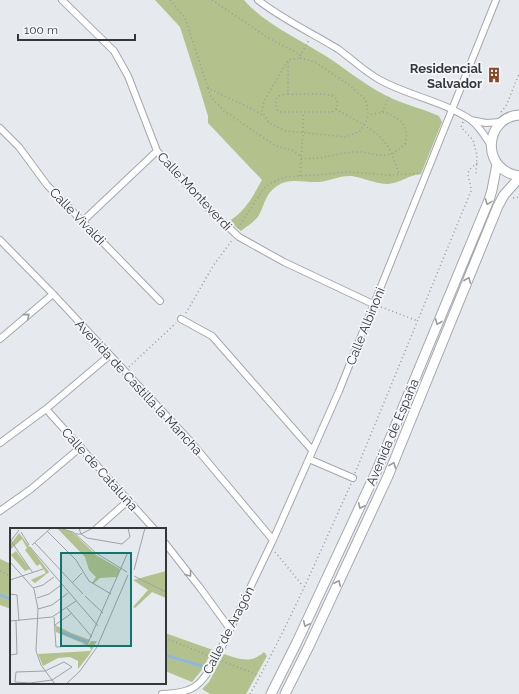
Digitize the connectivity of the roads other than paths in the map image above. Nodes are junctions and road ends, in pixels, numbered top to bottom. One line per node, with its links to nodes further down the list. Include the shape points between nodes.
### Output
1 (62, 0): 10 (street, Calle Monteverdi, via 114,51 128,76)
2 (258, 0): 4 (street, via 338,50 379,80)
3 (496, 0): 4 (street, Calle Albinoni)
4 (452, 109): 6 (street); 17 (street, Calle Albinoni)
5 (518, 114): 7 (main road)
6 (471, 120): 7 (street); 9 (street)
7 (501, 122): 9 (main road)
8 (0, 128): 13 (street, Calle Vivaldi, via 19,147 47,185)
9 (490, 144): 11 (main road)
10 (157, 151): 13 (street); 17 (street, Calle Monteverdi, via 211,211 239,237 284,262)
11 (496, 164): 12 (main road, via 507,173); 35 (main road, Avenida de España, one-way to 35, via 489,200 377,470)
12 (519, 177): 36 (main road, Avenida de España, one-way to 12, via 388,476 498,206)
13 (84, 222): 16 (street, Calle Vivaldi)
14 (0, 240): 15 (street, Avenida de Castilla la Mancha)
15 (53, 294): 19 (street, one-way to 15); 20 (street, Avenida de Castilla la Mancha)
16 (160, 301)
17 (373, 304): 24 (street, Calle Albinoni, via 339,391)
18 (181, 319): 24 (street, via 212,336)
19 (0, 339)
20 (110, 355): 21 (street); 31 (street, Avenida de Castilla la Mancha, via 191,442)
21 (46, 409): 22 (street); 23 (street, Calle de Cataluña)
22 (0, 443)
23 (81, 448): 27 (street, Calle de Cataluña); 28 (street)
24 (312, 450): 25 (street, Calle Albinoni)
25 (308, 459): 26 (street); 31 (street, Calle Albinoni)
26 (353, 478)
27 (129, 500): 29 (street); 30 (street, Calle de Cataluña)
28 (0, 511)
29 (97, 528)
30 (153, 528)
31 (271, 543): 33 (street, Calle de Aragón)
32 (166, 544): 33 (street, one-way to 33)
33 (230, 629): 34 (street, Calle de Aragón, via 208,671 195,688 180,693)
34 (162, 694)
35 (271, 694)
36 (285, 694)

